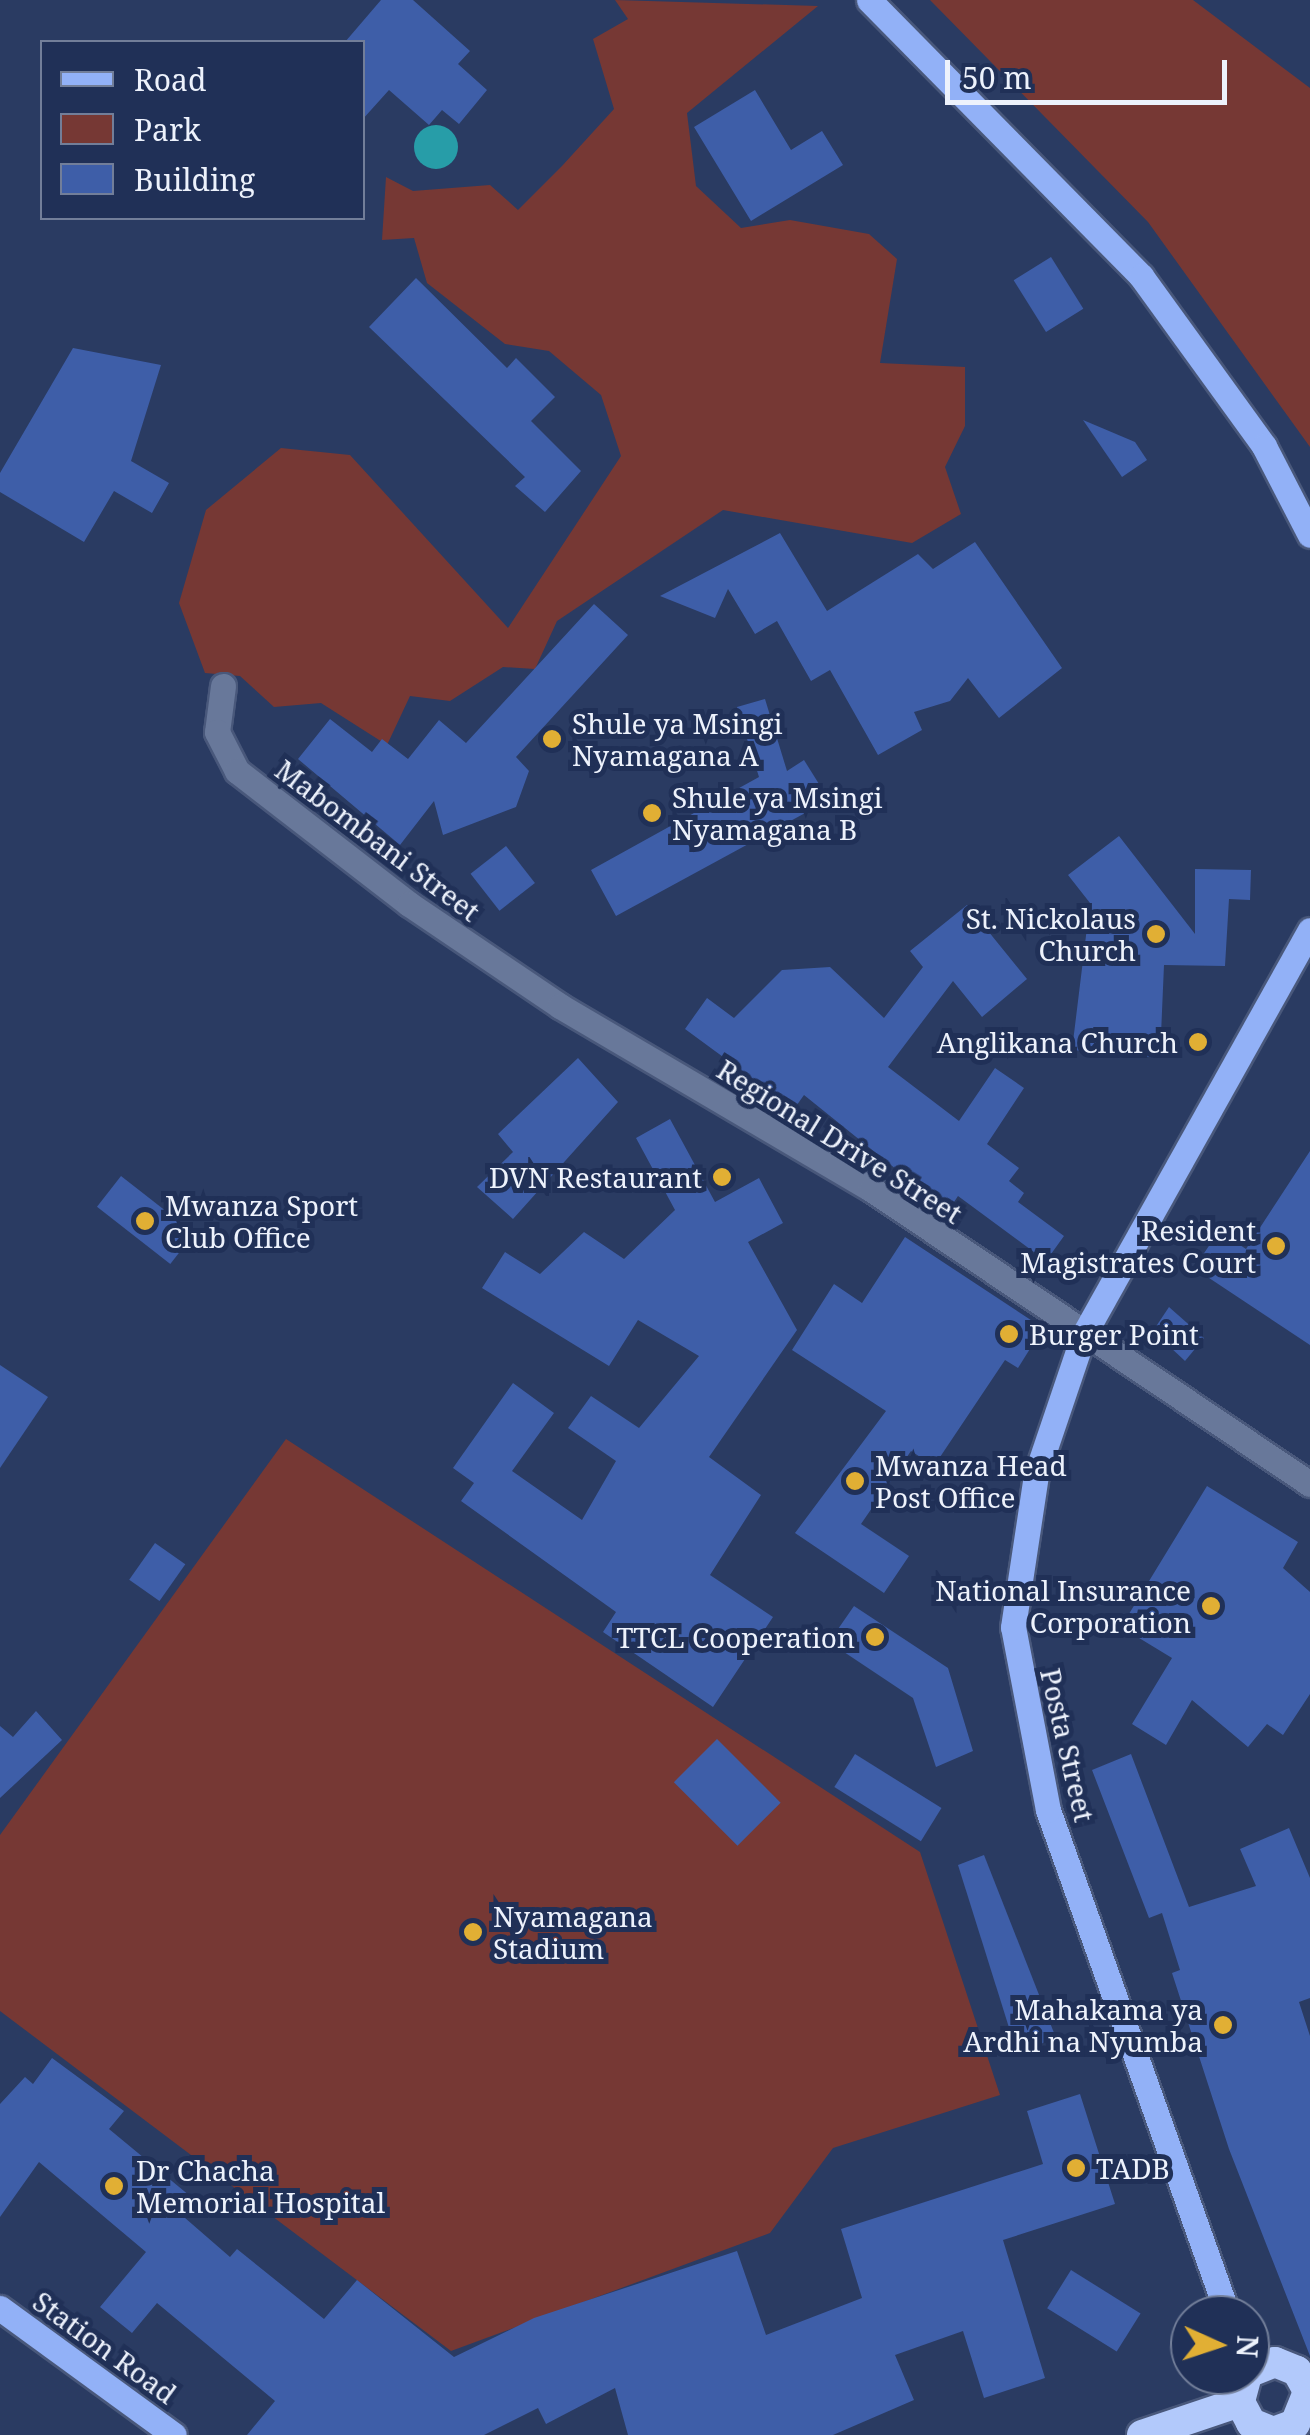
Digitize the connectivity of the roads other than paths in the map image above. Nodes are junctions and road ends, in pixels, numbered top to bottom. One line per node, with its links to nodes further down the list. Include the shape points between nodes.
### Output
1 (869, 0): 2 (main road, via 1140,276 1243,415)
2 (1310, 535)
3 (223, 686): 5 (street, Mabombani Street, via 216,732 237,771)
4 (1310, 930): 6 (main road, Posta Street)
5 (560, 1006): 6 (street, Regional Drive Street, via 871,1189)
6 (1083, 1336): 7 (street, Regional Drive Street); 8 (main road, Posta Street, via 1020,1543 1014,1627 1023,1713 1048,1810)
7 (1310, 1484)
8 (1221, 2295)
9 (0, 2308): 15 (main road, Station Road)
10 (1270, 2369): 11 (highway, via 1286,2364)
11 (1309, 2391): 14 (highway)
12 (1215, 2395): 16 (highway)
13 (1252, 2395): 14 (highway, via 1261,2429)
14 (1291, 2432)
15 (174, 2435)
16 (1142, 2435)

